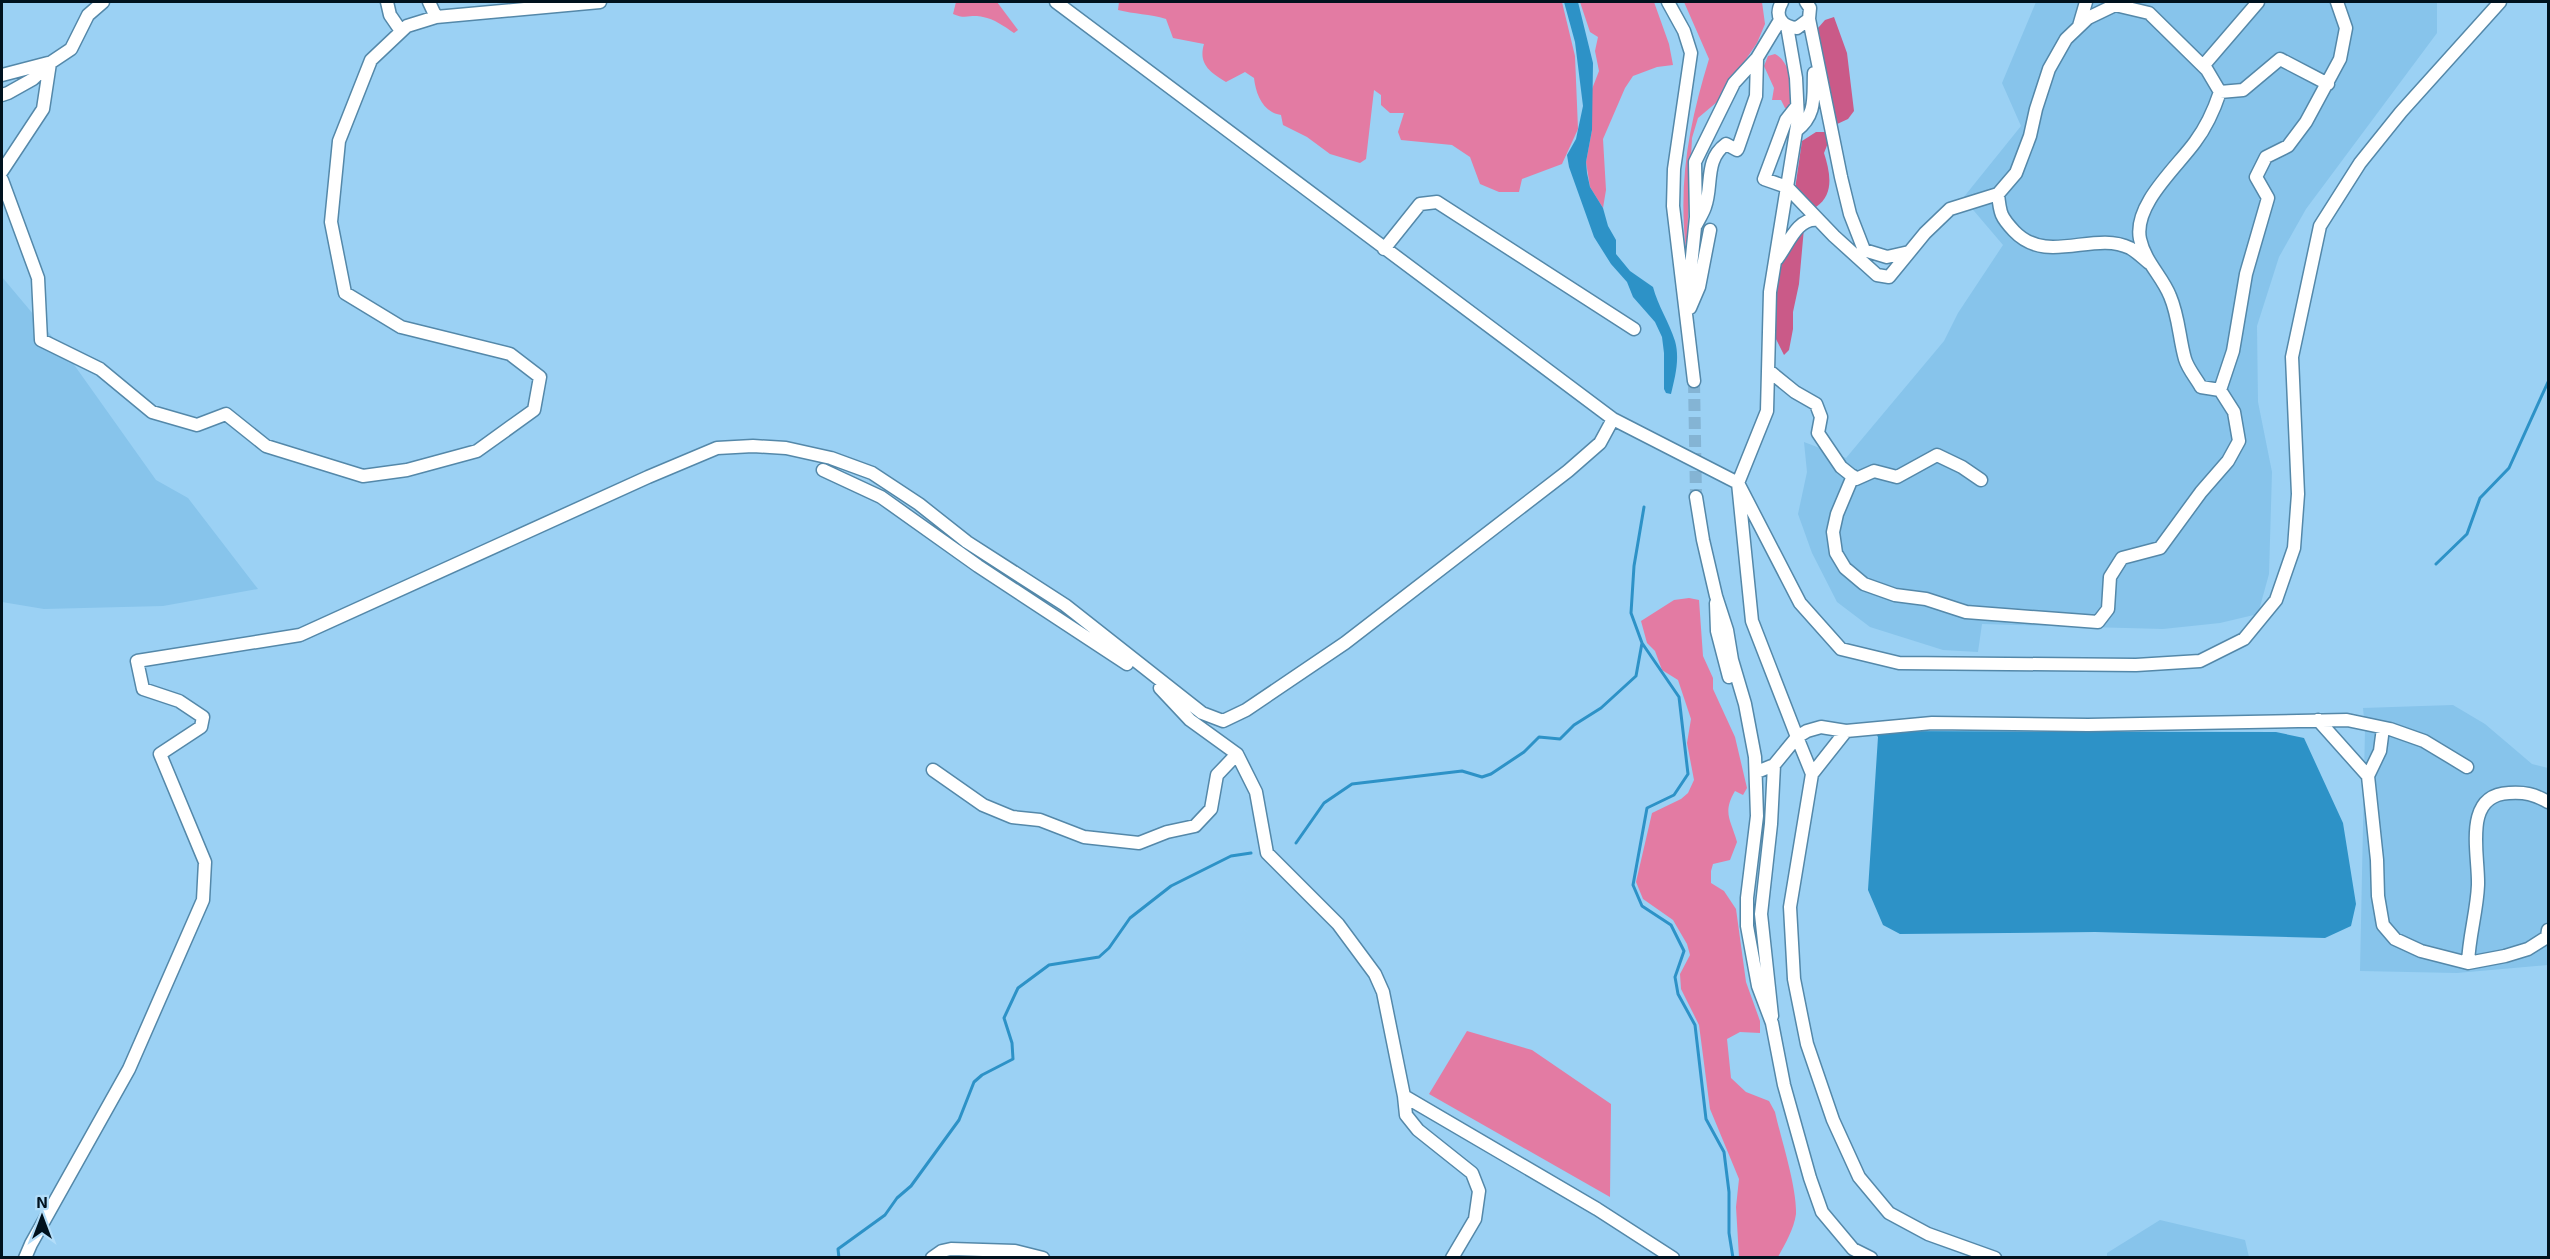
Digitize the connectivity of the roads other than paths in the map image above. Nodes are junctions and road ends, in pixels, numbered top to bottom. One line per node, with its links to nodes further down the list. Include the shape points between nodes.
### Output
1 (103, 2): 20 (street, via 88,15 71,49)
2 (387, 2): 17 (street)
3 (429, 2): 14 (street)
4 (600, 2): 14 (street)
5 (1056, 2): 38 (street)
6 (1668, 2): 42 (street, via 1691,53 1674,169 1679,271)
7 (1806, 2): 15 (street)
8 (2086, 2): 16 (street)
9 (2258, 2): 21 (street)
10 (2337, 2): 23 (street, via 2346,28 2340,58)
11 (2500, 2): 51 (street, via 2388,129 2320,226 2292,357 2298,494 2294,548 2276,600 2244,639 2200,661 2136,665 1899,663 1841,649 1800,603)
12 (2117, 3): 16 (street); 21 (street, via 2149,13)
13 (1781, 11): 15 (street, via 1802,26); 19 (street); 26 (street, via 1796,78)
14 (436, 17): 17 (street, via 407,26)
15 (1809, 19): 18 (street)
16 (2078, 27): 34 (street, via 2066,39 2049,69 2016,172)
17 (401, 32): 32 (street, via 371,60 339,141 331,222 345,293 401,327 510,354 540,377 534,410 477,451 407,470 363,476 266,446 225,414 197,425 152,412 100,369 41,340 38,278)
18 (1812, 37): 28 (street, via 1812,107 1807,123); 39 (street, via 1850,214 1864,250 1887,257)
19 (1757, 58): 36 (street, via 1734,83 1695,162); 36 (street, via 1756,96 1737,150 1726,144 1711,163 1706,207)
20 (50, 63): 22 (street); 25 (street, via 33,79); 31 (street, via 44,110)
21 (2203, 66): 24 (street)
22 (2, 75)
23 (2328, 84): 24 (street, via 2280,58 2243,90); 46 (street, via 2288,146 2266,158 2256,177 2268,198 2246,274 2233,351)
24 (2220, 92): 41 (street, via 2212,116 2196,141 2144,209 2140,238)
25 (2, 94)
26 (1797, 106): 27 (street); 28 (street)
27 (1783, 127): 28 (street); 29 (street)
28 (1796, 131): 30 (street)
29 (1775, 148): 30 (street); 33 (street, via 1764,179)
30 (1791, 153): 33 (street)
31 (2, 171)
32 (2, 180)
33 (1787, 187): 35 (street); 40 (street)
34 (1998, 195): 39 (street, via 1950,209); 41 (street, via 2000,216 2023,240 2043,248 2111,244 2130,248)
35 (1818, 220): 39 (street, via 1877,276 1889,277); 40 (street, via 1801,223)
36 (1694, 229): 42 (street)
37 (1710, 230): 42 (street, via 1699,287)
38 (1384, 249): 43 (street, via 1420,204 1437,202); 47 (street)
39 (1909, 252)
40 (1775, 262): 44 (street, via 1770,292)
41 (2149, 263): 46 (street, via 2169,293 2179,320 2185,360 2201,387)
42 (1686, 318): 45 (street)
43 (1634, 329)
44 (1768, 370): 49 (street, via 1816,404 1821,417 1818,433 1841,467); 51 (street, via 1767,411)
45 (1694, 381)
46 (2220, 390): 49 (street, via 2234,412 2239,441 2234,451 2160,548 2122,558 2110,577 2108,609 2098,622 1966,612 1864,584 1845,568 1836,553 1833,532)
47 (1613, 419): 51 (street); 69 (street, via 1600,443 1345,643 1246,710 1223,721 1202,713 1065,605 967,542 872,473 831,458 786,448 753,446 717,448 300,635 137,661 143,689 179,701 203,717 201,727 160,754 205,862 203,900 129,1069)
48 (823, 470): 57 (street, via 881,497 978,566 1089,637 1163,691 1190,720)
49 (1853, 476): 50 (street, via 1856,479 1874,471 1898,477 1936,455)
50 (1981, 480)
51 (1738, 483): 56 (street, via 1752,621)
52 (1696, 497): 61 (street, via 1716,596 1745,704)
53 (2318, 720): 54 (street, via 2347,720); 55 (street, via 1932,723); 63 (street)
54 (2382, 728): 59 (street, via 2424,741); 63 (street, via 2379,751)
55 (1846, 731): 56 (street, via 1821,727); 62 (street)
56 (1797, 737): 58 (street); 62 (street)
57 (1237, 754): 60 (street, via 1216,776 1210,809 1194,826 1139,843 1084,837 1040,820 1012,817 982,805); 68 (street, via 1256,792 1267,853 1338,924 1376,974)
58 (1774, 765): 61 (street); 67 (street, via 1761,914)
59 (2467, 766)
60 (933, 770)
61 (1757, 772): 67 (street, via 1747,926 1758,986)
62 (1812, 774): 75 (street, via 1790,907 1794,979 1807,1044 1833,1120 1859,1177 1889,1213 1928,1234)
63 (2368, 776): 66 (street, via 2383,925 2395,939 2421,951)
64 (2548, 802): 66 (street, via 2533,793 2504,793 2487,799 2479,812 2475,832 2478,884)
65 (2548, 930): 66 (street, via 2547,937 2528,949)
66 (2468, 963)
67 (1772, 1023): 74 (street, via 1784,1084 1822,1212 1853,1249)
68 (1404, 1096): 72 (street, via 1406,1115 1418,1130 1472,1173 1479,1191 1475,1219); 73 (street)
69 (25, 1257)
70 (932, 1257): 71 (street, via 951,1249 1015,1251)
71 (1043, 1257)
72 (1452, 1257)
73 (1673, 1257)
74 (1871, 1257)
75 (1995, 1257)

